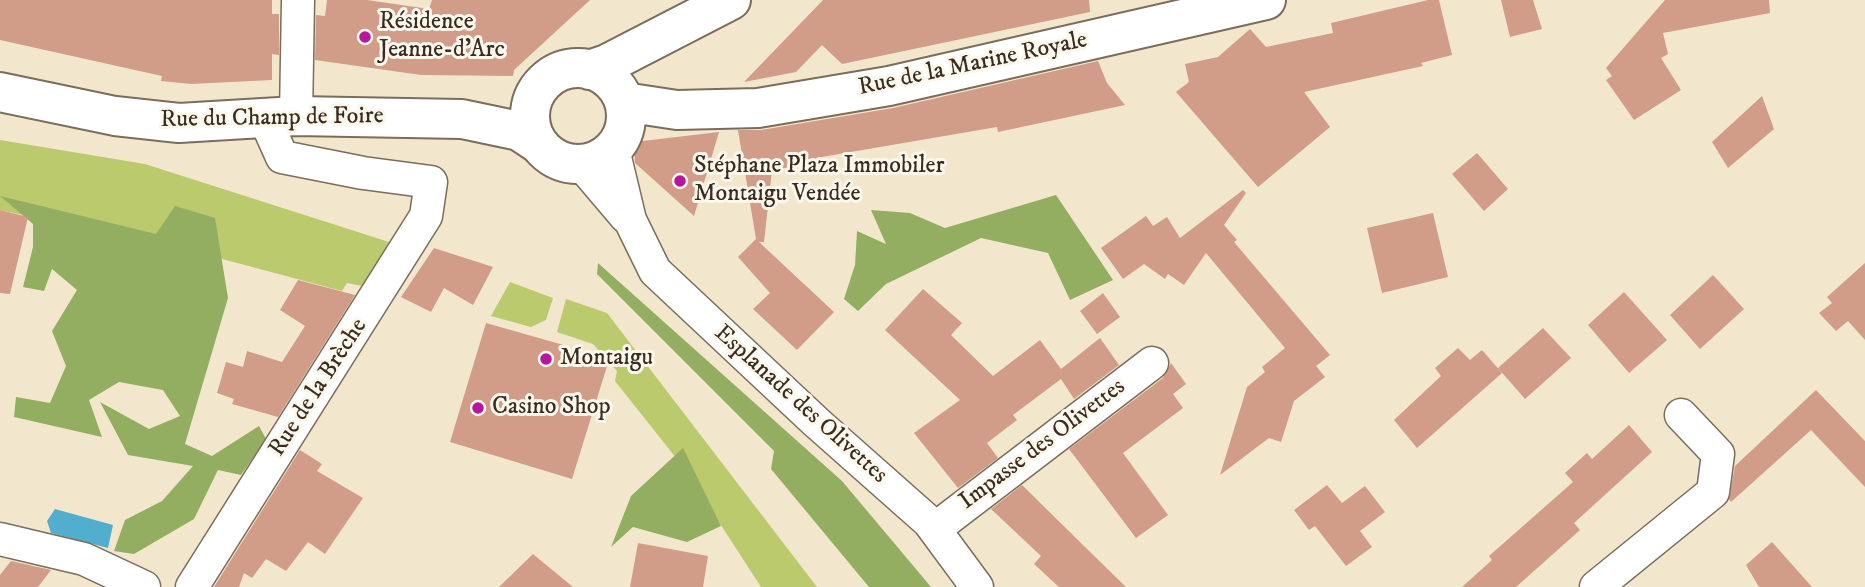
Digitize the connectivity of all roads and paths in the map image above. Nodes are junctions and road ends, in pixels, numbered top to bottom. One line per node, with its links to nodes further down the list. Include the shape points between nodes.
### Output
1 (298, 0): 8 (street)
2 (731, 0): 4 (main road)
3 (1266, 0): 10 (main road, Rue de la Marine Royale, via 889,86 758,108 677,110)
4 (654, 39): 5 (main road); 10 (main road)
5 (589, 70): 7 (main road, via 562,71 540,86); 10 (main road, via 612,82)
6 (0, 92): 8 (main road, Rue du Champ de Foire, via 115,116 169,122)
7 (533, 99): 9 (main road, Rue du Champ de Foire); 11 (main road, via 529,114)
8 (281, 118): 9 (main road, Rue du Champ de Foire); 17 (street, Rue de la Brèche, via 282,157 432,182 426,216)
9 (462, 119): 11 (main road, Rue du Champ de Foire, via 519,131)
10 (612, 128): 11 (main road, via 556,159); 14 (street, Esplanade des Olivettes, via 630,220 655,271)
11 (537, 143)
12 (1152, 363): 14 (street, Impasse des Olivettes)
13 (1681, 415): 19 (street, via 1718,454 1713,492)
14 (936, 528): 18 (street, Esplanade des Olivettes)
15 (0, 539): 16 (street, via 84,559)
16 (144, 587)
17 (192, 587)
18 (977, 587)
19 (1595, 587)

